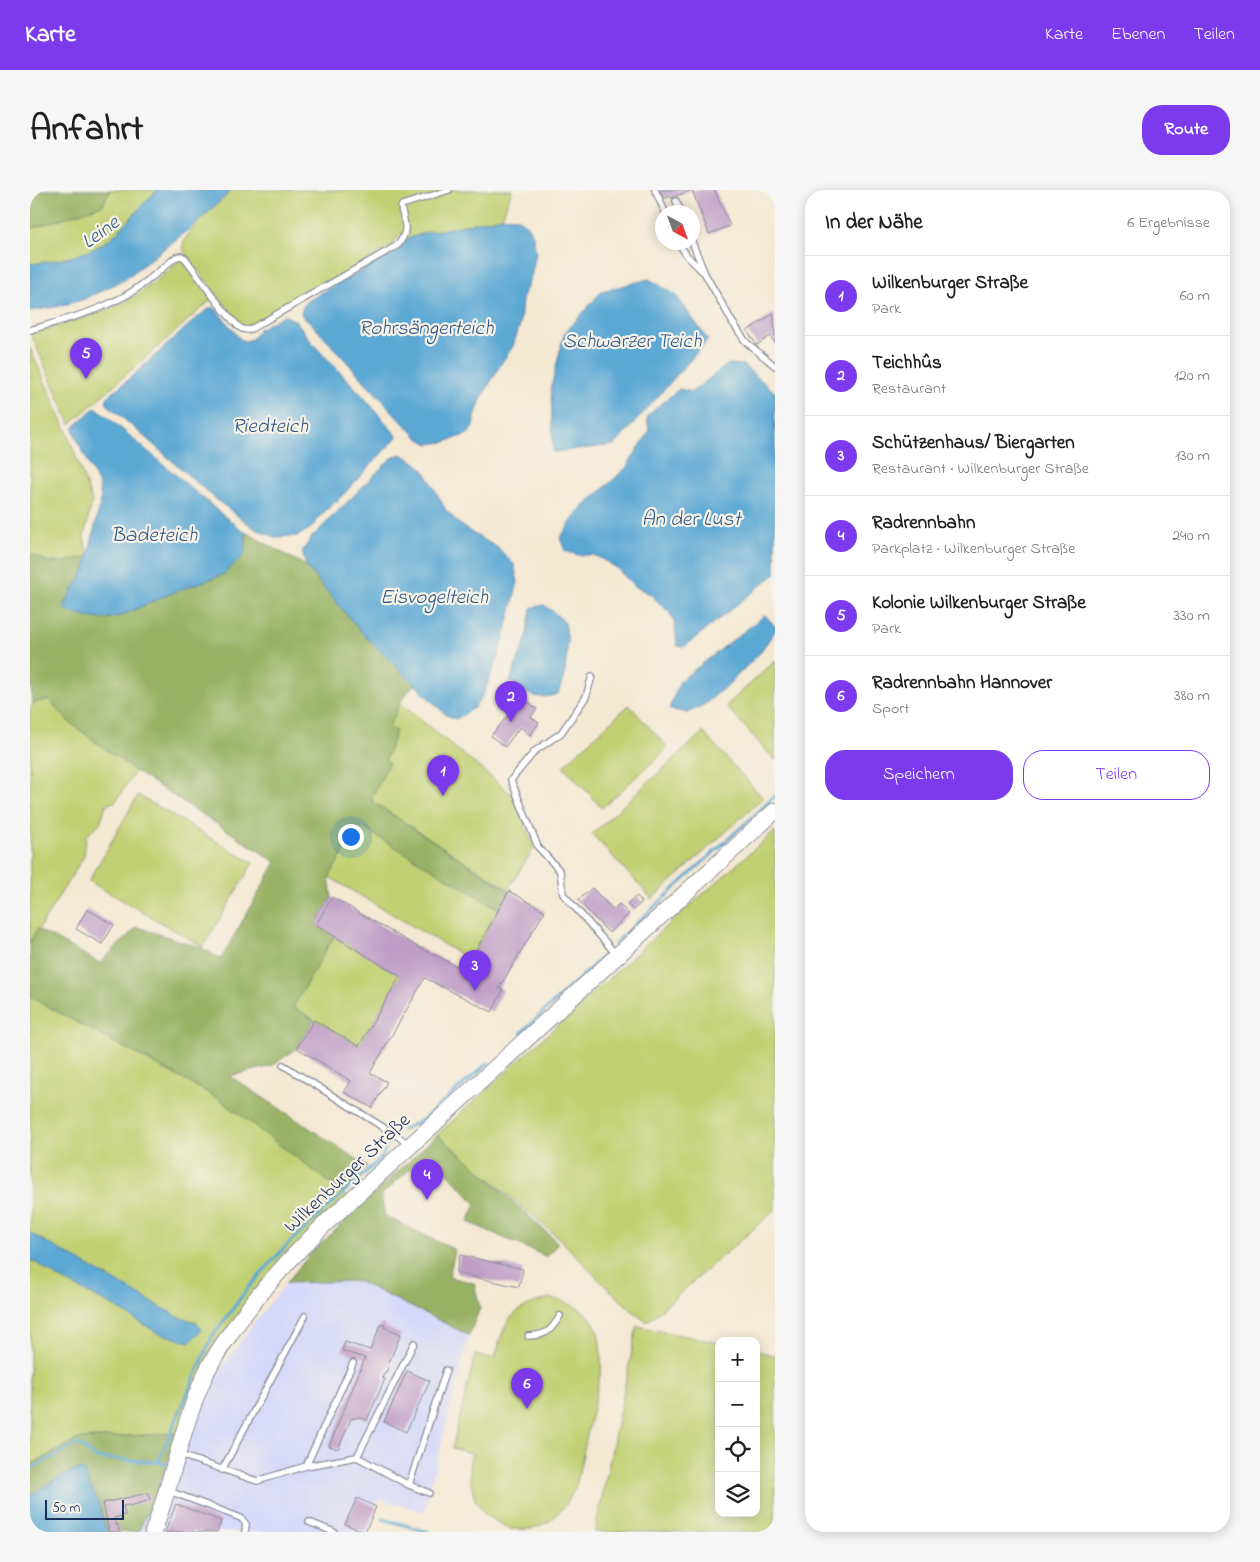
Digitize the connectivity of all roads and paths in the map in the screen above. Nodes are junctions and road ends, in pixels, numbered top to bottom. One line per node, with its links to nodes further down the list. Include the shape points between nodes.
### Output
1 (450, 190): 9 (lane, via 402,205 406,233 398,245 249,330 238,326 181,256 121,298)
2 (655, 190): 4 (lane)
3 (676, 201): 5 (lane)
4 (662, 205)
5 (677, 205)
6 (683, 250): 8 (lane)
7 (695, 250): 8 (lane)
8 (705, 274): 10 (lane, via 746,342)
9 (30, 330)
10 (775, 366)
11 (592, 676): 13 (lane, via 586,697 561,733 535,752 511,780 538,847 560,871 562,894)
12 (775, 811): 13 (main road, Wilkenburger Straße)
13 (617, 956): 15 (main road, Wilkenburger Straße)
14 (283, 1065): 15 (lane)
15 (409, 1145): 22 (main road, Wilkenburger Straße, via 298,1249 244,1312 206,1372)
16 (305, 1316): 25 (lane)
17 (560, 1316): 18 (lane, via 552,1330)
18 (528, 1336)
19 (414, 1343): 23 (lane)
20 (353, 1363): 24 (lane)
21 (446, 1370): 26 (lane)
22 (178, 1454): 25 (lane); 27 (main road, Wilkenburger Straße)
23 (357, 1457): 24 (lane); 26 (lane)
24 (306, 1466): 25 (lane, via 258,1481)
25 (222, 1470)
26 (409, 1485): 28 (lane)
27 (167, 1491): 30 (main road, Wilkenburger Straße); 31 (lane, via 241,1518 246,1524)
28 (429, 1493)
29 (309, 1522): 32 (lane)
30 (153, 1532)
31 (245, 1532)
32 (334, 1532)

